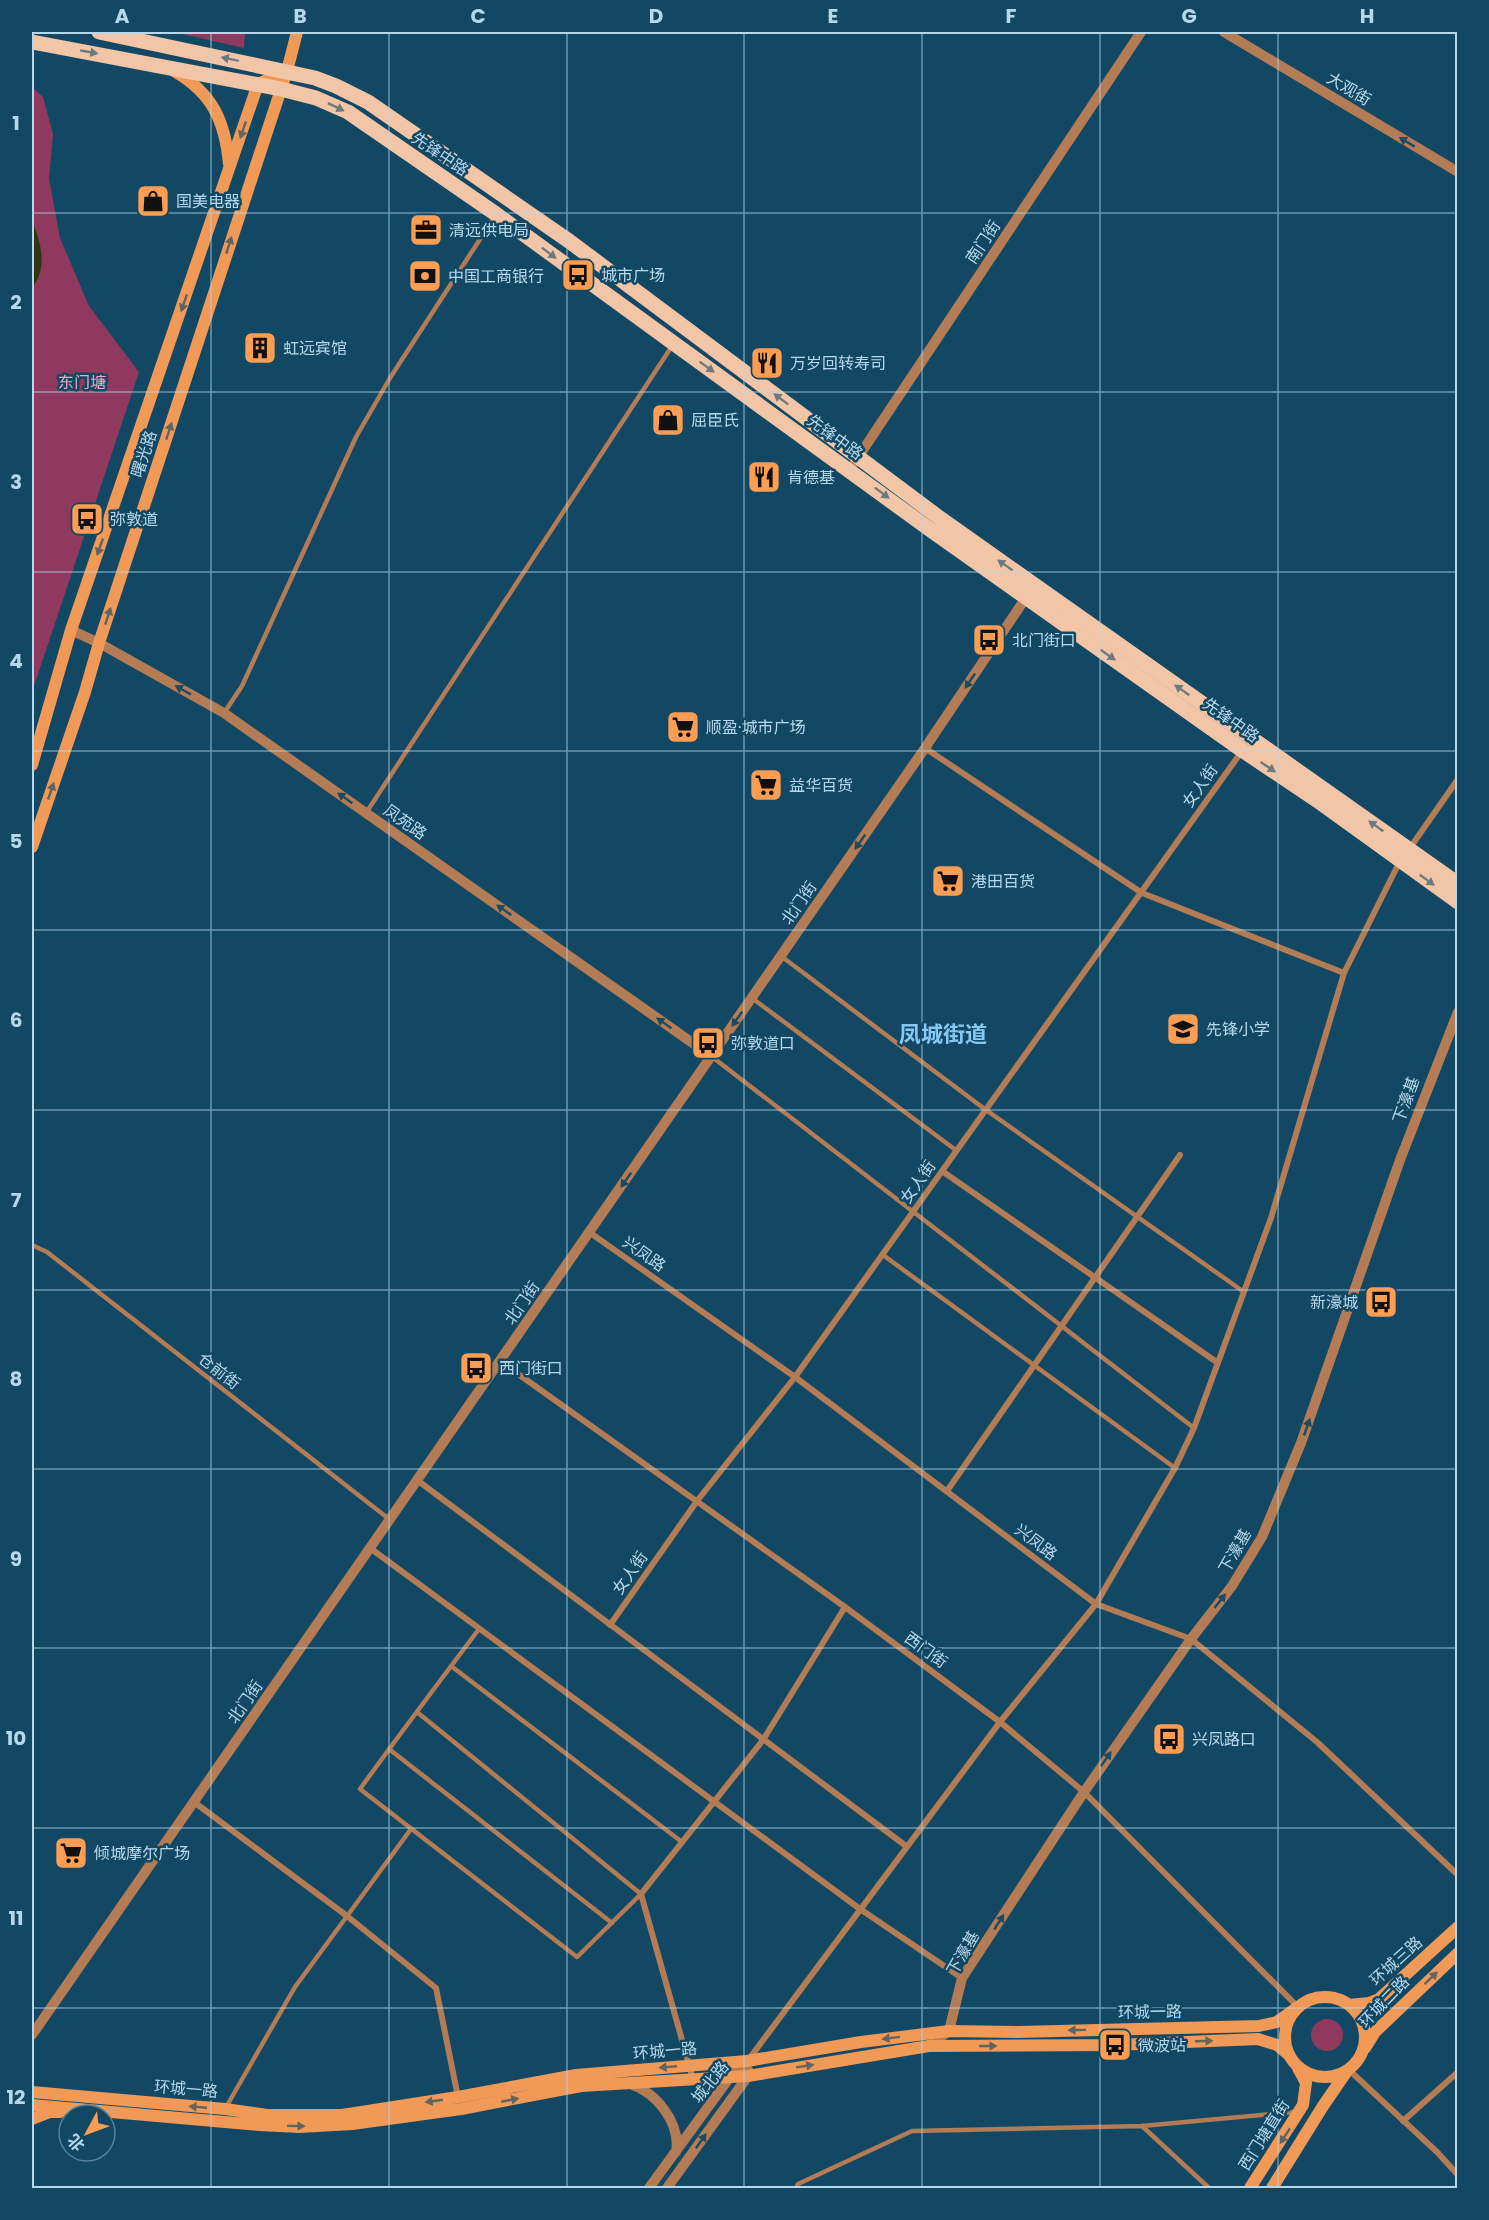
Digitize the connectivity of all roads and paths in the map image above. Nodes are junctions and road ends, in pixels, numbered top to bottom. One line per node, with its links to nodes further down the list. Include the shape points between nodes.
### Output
1 (99, 32): 7 (main road, 先锋中路, one-way to 1)
2 (297, 32): 7 (main road, 曙光路)
3 (1141, 32): 14 (street, 南门街)
4 (1224, 32): 11 (street, 大观街, one-way to 4)
5 (32, 42): 6 (main road, 先锋中路, one-way to 6)
6 (163, 66): 8 (main road, 先锋中路); 10 (main road, via 185,77 210,102 221,120)
7 (287, 71): 8 (main road); 9 (main road, 曙光路); 14 (main road, 先锋中路, one-way to 7, via 569,242 368,102 324,81)
8 (258, 84): 9 (main road, 先锋中路); 10 (main road, 曙光路, one-way to 10)
9 (281, 89): 12 (main road, 先锋中路, one-way to 12, via 348,112); 17 (main road, 曙光路, one-way to 9)
10 (230, 169): 16 (main road, 曙光路, one-way to 16)
11 (1458, 172)
12 (496, 214): 13 (main road, 先锋中路, one-way to 13); 18 (lane, via 356,437 242,686)
13 (674, 344): 14 (main road, 先锋中路, one-way to 14); 23 (lane)
14 (854, 463): 15 (main road, 先锋中路, via 940,519)
15 (1030, 591): 19 (street, 北门街, one-way to 19); 20 (main road, 先锋中路, one-way to 20); 25 (main road, 先锋中路, one-way to 15)
16 (72, 630): 17 (street, 凤苑路); 21 (main road, 曙光路)
17 (99, 643): 18 (street, 凤苑路, one-way to 17); 24 (main road, 曙光路, one-way to 17)
18 (224, 713): 23 (street, 凤苑路, one-way to 18)
19 (925, 748): 27 (street); 29 (street, 北门街, one-way to 29)
20 (1242, 750): 25 (main road, 先锋中路, one-way to 25); 27 (street, 女人街)
21 (32, 765)
22 (1458, 780): 25 (street)
23 (366, 813): 33 (street, 凤苑路, one-way to 23)
24 (32, 847)
25 (1405, 855): 26 (main road, 先锋中路); 28 (main road, 先锋中路, one-way to 28); 30 (street)
26 (1458, 884)
27 (1142, 893): 30 (street); 34 (street, 女人街)
28 (1458, 903)
29 (781, 956): 31 (street, 北门街); 34 (lane)
30 (1344, 973): 44 (street, via 1271,1218)
31 (752, 998): 33 (street, 北门街, one-way to 33); 35 (lane)
32 (1458, 1012): 61 (street, 下濠基, one-way to 32, via 1232,1586 1262,1537 1301,1443 1396,1171)
33 (711, 1056): 38 (lane); 40 (street, 北门街, one-way to 40)
34 (986, 1110): 35 (street, 女人街); 39 (lane)
35 (957, 1151): 37 (street, 女人街)
36 (1180, 1155): 39 (street)
37 (942, 1171): 38 (street, 女人街); 43 (street)
38 (914, 1212): 42 (street, 女人街); 45 (lane)
39 (1137, 1217): 43 (street); 44 (lane)
40 (590, 1232): 46 (street, 北门街); 49 (street, 兴凤路)
41 (32, 1245): 55 (lane, 仓前街, via 47,1252)
42 (883, 1255): 48 (lane); 49 (street, 女人街)
43 (1095, 1277): 45 (street); 47 (street)
44 (1244, 1292): 47 (street)
45 (1061, 1326): 48 (street); 50 (lane)
46 (500, 1361): 52 (street, 北门街); 54 (street, 西门街)
47 (1218, 1363): 50 (street)
48 (1034, 1365): 51 (lane); 53 (street)
49 (795, 1377): 53 (street, 兴凤路); 54 (street, 女人街)
50 (1194, 1428): 51 (street)
51 (1175, 1468): 57 (street)
52 (417, 1480): 55 (street, 北门街); 59 (street)
53 (946, 1491): 57 (street, 兴凤路)
54 (697, 1502): 58 (street, 西门街); 59 (street, 女人街)
55 (390, 1519): 56 (street, 北门街)
56 (370, 1548): 60 (street); 68 (street, 北门街)
57 (1096, 1604): 61 (street, 兴凤路); 64 (street)
58 (846, 1608): 64 (street, 西门街); 65 (street)
59 (610, 1625): 65 (street)
60 (479, 1629): 62 (lane); 69 (street)
61 (1191, 1639): 67 (street, 下濠基, one-way to 61); 73 (street, 兴凤路, via 1317,1742)
62 (451, 1666): 63 (lane); 71 (lane)
63 (417, 1712): 66 (lane); 74 (lane)
64 (1000, 1722): 67 (street, 西门街); 72 (street)
65 (763, 1740): 69 (street); 72 (street)
66 (389, 1749): 70 (lane, via 360,1789); 77 (lane)
67 (1084, 1792): 80 (street, 下濠基, one-way to 67); 82 (street, 西门街)
68 (194, 1802): 76 (street); 84 (street, 北门街)
69 (714, 1802): 71 (street); 75 (street)
70 (411, 1829): 76 (lane); 77 (lane, via 577,1958)
71 (682, 1842): 74 (street)
72 (906, 1846): 75 (street)
73 (1458, 1875)
74 (641, 1894): 77 (lane); 89 (street)
75 (860, 1909): 80 (street); 88 (street)
76 (347, 1916): 97 (street, via 436,1988); 103 (lane, via 295,1987)
77 (612, 1923)
78 (1458, 1927): 81 (main road, 环城三路, via 1379,1999)
79 (1458, 1953): 86 (main road, 环城二路, one-way to 79, via 1375,2032)
80 (962, 1978): 83 (street, 下濠基)
81 (1348, 2005): 82 (main road, via 1336,1998 1323,1997); 86 (main road, via 1359,2015 1364,2027)
82 (1298, 2007): 83 (main road, 环城一路, one-way to 83, via 1277,2022 1258,2026); 87 (main road, via 1286,2030 1286,2044)
83 (949, 2031): 85 (street); 88 (main road, 环城一路, one-way to 88)
84 (32, 2034)
85 (929, 2046): 87 (main road, 环城一路, one-way to 87, via 1258,2039 1277,2045); 92 (main road, 环城一路, one-way to 85)
86 (1362, 2051): 90 (main road)
87 (1293, 2060): 90 (main road, via 1316,2076 1327,2077); 102 (main road, 西门塘直街, via 1306,2083)
88 (747, 2061): 89 (main road, 环城一路); 92 (street, 城北路); 93 (street, 城北路)
89 (690, 2066): 94 (street); 97 (main road, 环城一路, one-way to 97, via 576,2075)
90 (1348, 2069): 105 (street); 114 (main road)
91 (1458, 2072): 105 (street)
92 (748, 2076): 93 (main road, 环城一路); 110 (street, 城北路, one-way to 92)
93 (730, 2077): 94 (main road, 环城一路); 107 (street, 城北路)
94 (693, 2079): 95 (main road, 环城一路)
95 (628, 2083): 97 (main road, 环城一路, one-way to 95); 107 (street, via 640,2087 660,2104 674,2129)
96 (32, 2092): 103 (main road, 环城一路, one-way to 96)
97 (460, 2103): 103 (main road, 环城一路, via 342,2115)
98 (32, 2105): 99 (main road, 环城一路)
99 (57, 2107)
100 (117, 2111): 103 (main road, 环城一路)
101 (57, 2112): 104 (main road)
102 (1300, 2112): 106 (lane); 113 (main road, 西门塘直街, one-way to 113)
103 (222, 2115)
104 (32, 2119)
105 (1403, 2121): 108 (street)
106 (1142, 2126): 111 (lane, via 912,2131); 112 (lane)
107 (676, 2152): 109 (street, 城北路)
108 (1458, 2175)
109 (649, 2188)
110 (667, 2188)
111 (796, 2188)
112 (1209, 2188)
113 (1250, 2188)
114 (1272, 2188)

